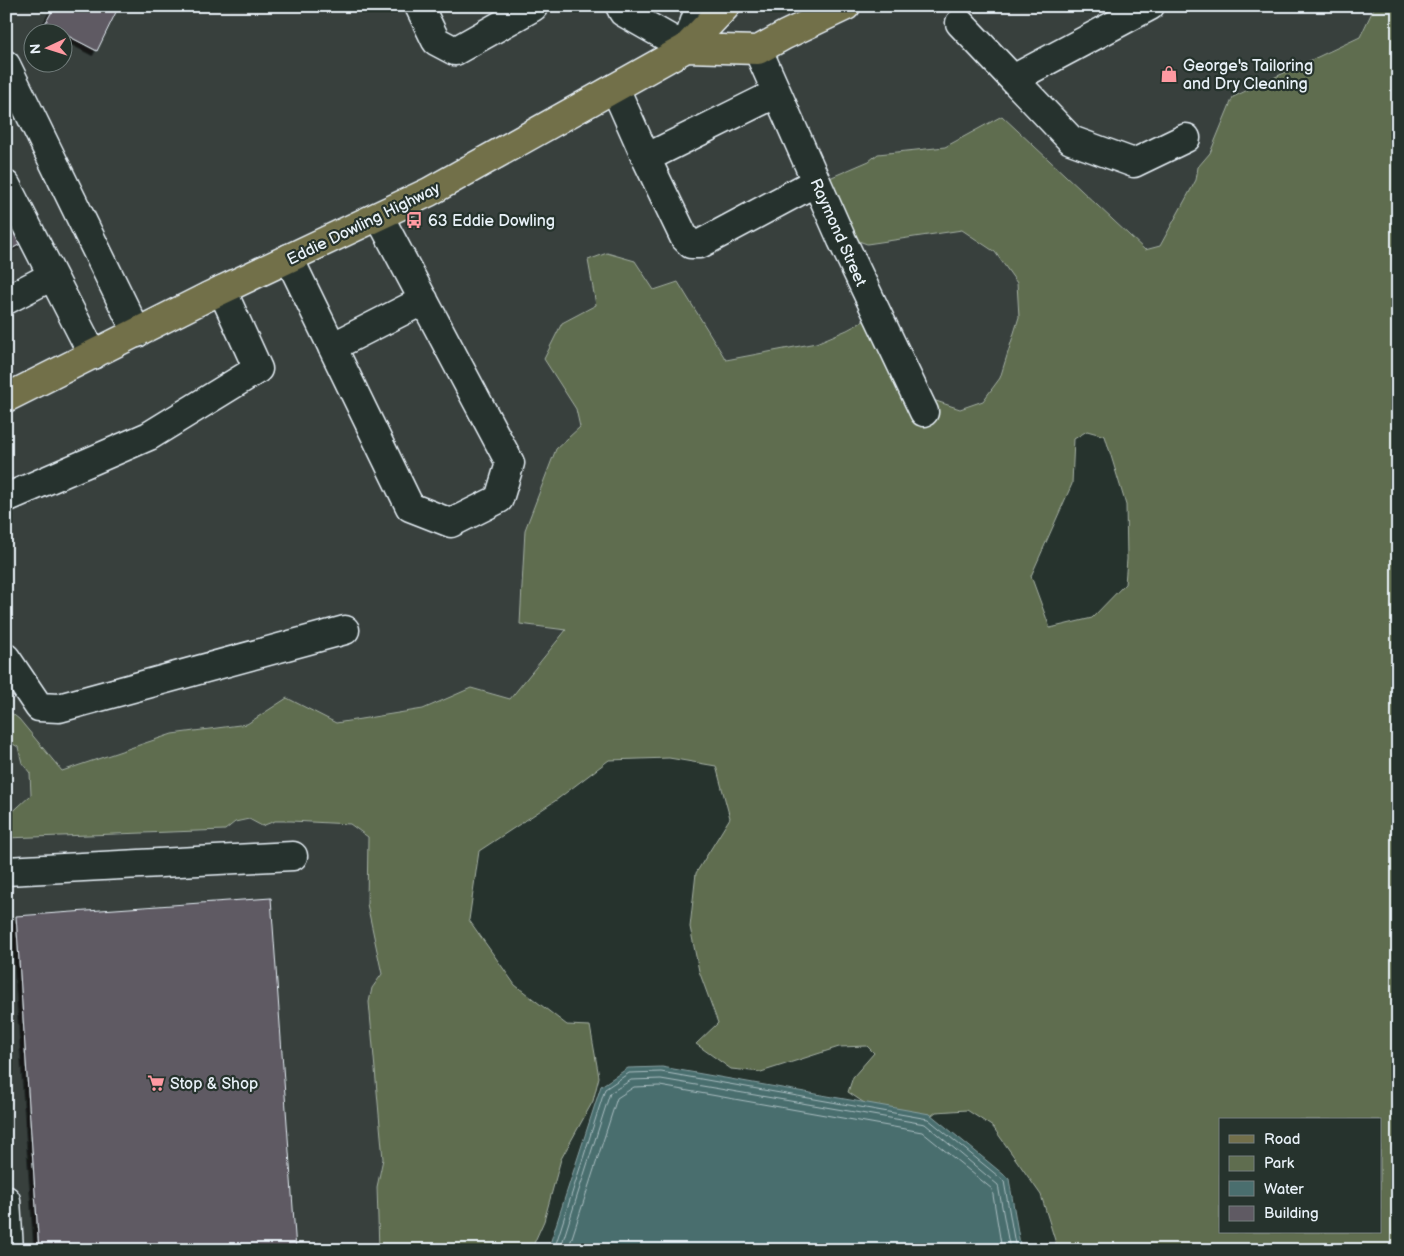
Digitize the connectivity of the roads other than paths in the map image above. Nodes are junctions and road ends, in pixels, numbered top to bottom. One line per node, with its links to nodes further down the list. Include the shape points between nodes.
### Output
1 (419, 6): 2 (street, via 436,41 455,51)
2 (533, 6)
3 (620, 6): 10 (street, via 623,12)
4 (679, 6): 10 (street)
5 (700, 6): 10 (street)
6 (726, 6): 10 (main road, Eddie Dowling Highway)
7 (846, 6): 11 (main road)
8 (1150, 6): 13 (street)
9 (960, 23): 13 (street)
10 (686, 48): 11 (main road); 14 (main road, Eddie Dowling Highway)
11 (758, 50): 15 (street, Raymond Street)
12 (6, 65): 26 (street)
13 (1012, 79): 16 (street, via 1071,140 1134,163)
14 (614, 88): 17 (street); 20 (main road, Eddie Dowling Highway, via 429,192)
15 (777, 93): 17 (street); 18 (street, Raymond Street)
16 (1186, 138)
17 (646, 158): 18 (street, via 684,237 691,244 700,244)
18 (816, 182): 30 (street, Raymond Street)
19 (6, 185): 22 (street)
20 (379, 216): 21 (main road, Eddie Dowling Highway); 25 (street)
21 (289, 258): 23 (main road, Eddie Dowling Highway); 27 (street)
22 (52, 276): 24 (street); 28 (street)
23 (222, 290): 26 (main road, Eddie Dowling Highway); 31 (street, via 258,369 149,436)
24 (6, 300)
25 (424, 300): 27 (street); 27 (street, via 510,463 499,499 451,523 410,507)
26 (137, 333): 28 (main road, Eddie Dowling Highway)
27 (332, 347)
28 (93, 355): 29 (main road, Eddie Dowling Highway)
29 (6, 398)
30 (924, 412)
31 (6, 498)
32 (345, 630): 33 (street, via 59,708 39,707)
33 (6, 658)
34 (293, 856): 35 (street)
35 (6, 871)
36 (6, 1200): 37 (street)
37 (9, 1250)

